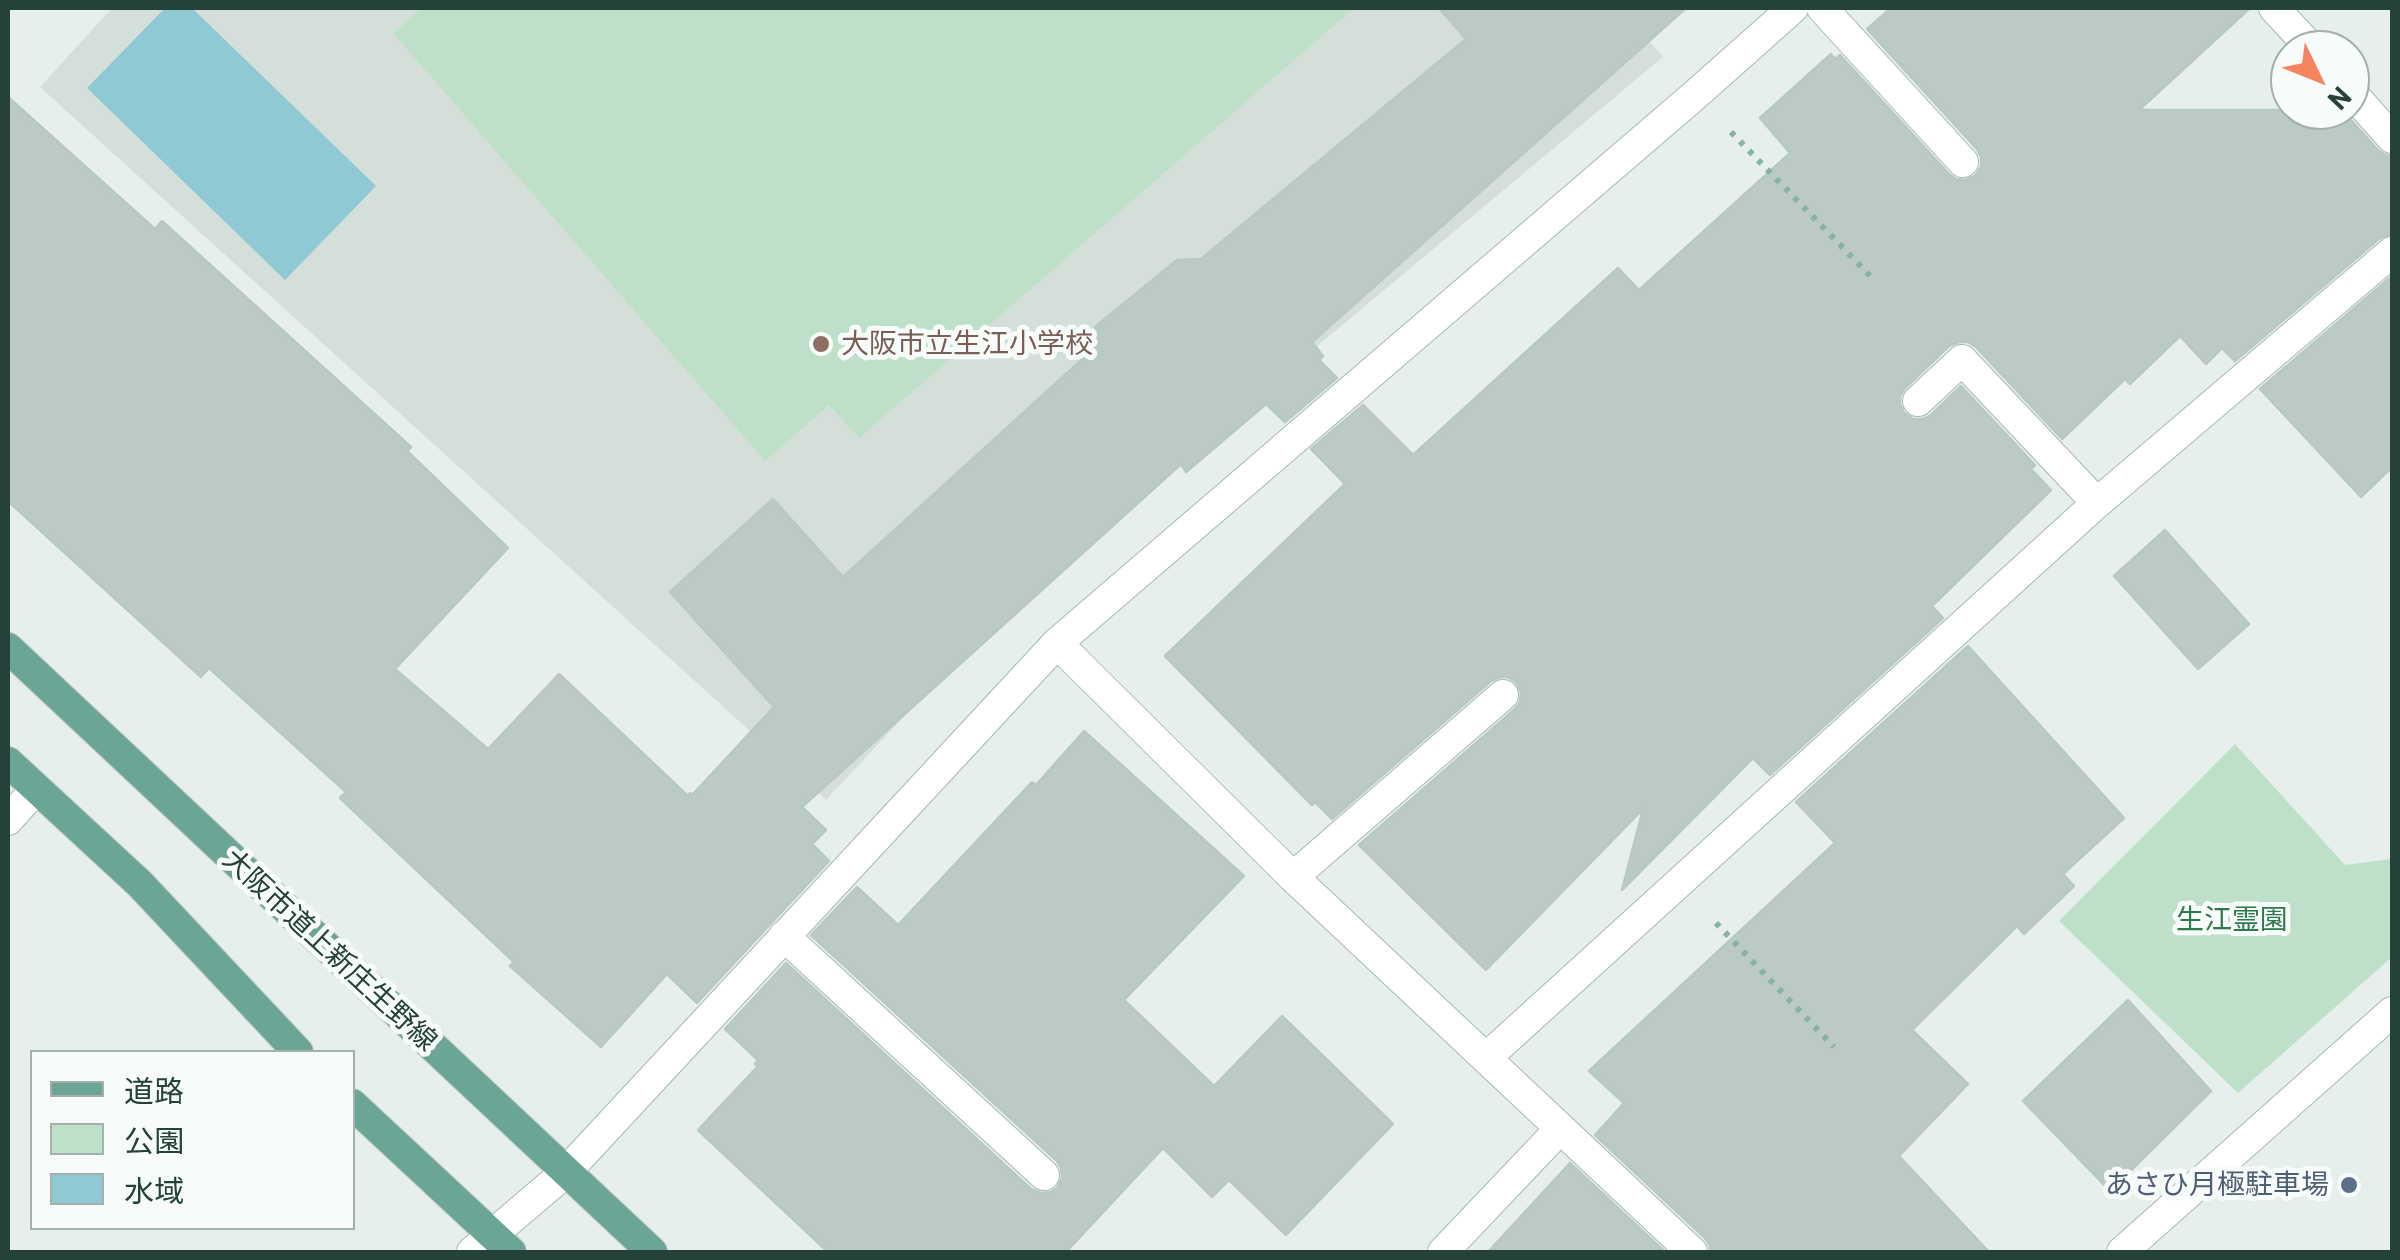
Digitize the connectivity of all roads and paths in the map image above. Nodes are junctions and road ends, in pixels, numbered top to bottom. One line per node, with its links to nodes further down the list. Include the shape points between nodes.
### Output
1 (1792, 8): 5 (street)
2 (1822, 8): 8 (street)
3 (2274, 8): 4 (street)
4 (2294, 30)
5 (1695, 94): 10 (path); 13 (street)
6 (2370, 113): 7 (street)
7 (2392, 138)
8 (1963, 162)
9 (2392, 252): 12 (street)
10 (1873, 279)
11 (1918, 401): 12 (street, via 1962,360)
12 (2098, 502): 20 (street)
13 (1057, 643): 19 (street); 21 (street)
14 (8, 648): 28 (main road, 大阪市道上新庄生野線)
15 (1503, 694): 19 (street)
16 (8, 762): 17 (main road)
17 (36, 788): 18 (street); 24 (main road, via 140,884)
18 (8, 820)
19 (1293, 876): 25 (street)
20 (1678, 882): 23 (path); 25 (street)
21 (784, 936): 28 (street); 29 (street)
22 (2392, 1012): 34 (street)
23 (1834, 1047)
24 (296, 1050)
25 (1486, 1058): 27 (street)
26 (355, 1107): 30 (main road)
27 (1560, 1129): 32 (street); 33 (street)
28 (566, 1172): 30 (street); 31 (main road, 大阪市道上新庄生野線)
29 (1044, 1175)
30 (492, 1247)
31 (652, 1252)
32 (1443, 1252)
33 (1692, 1252)
34 (2122, 1252)

